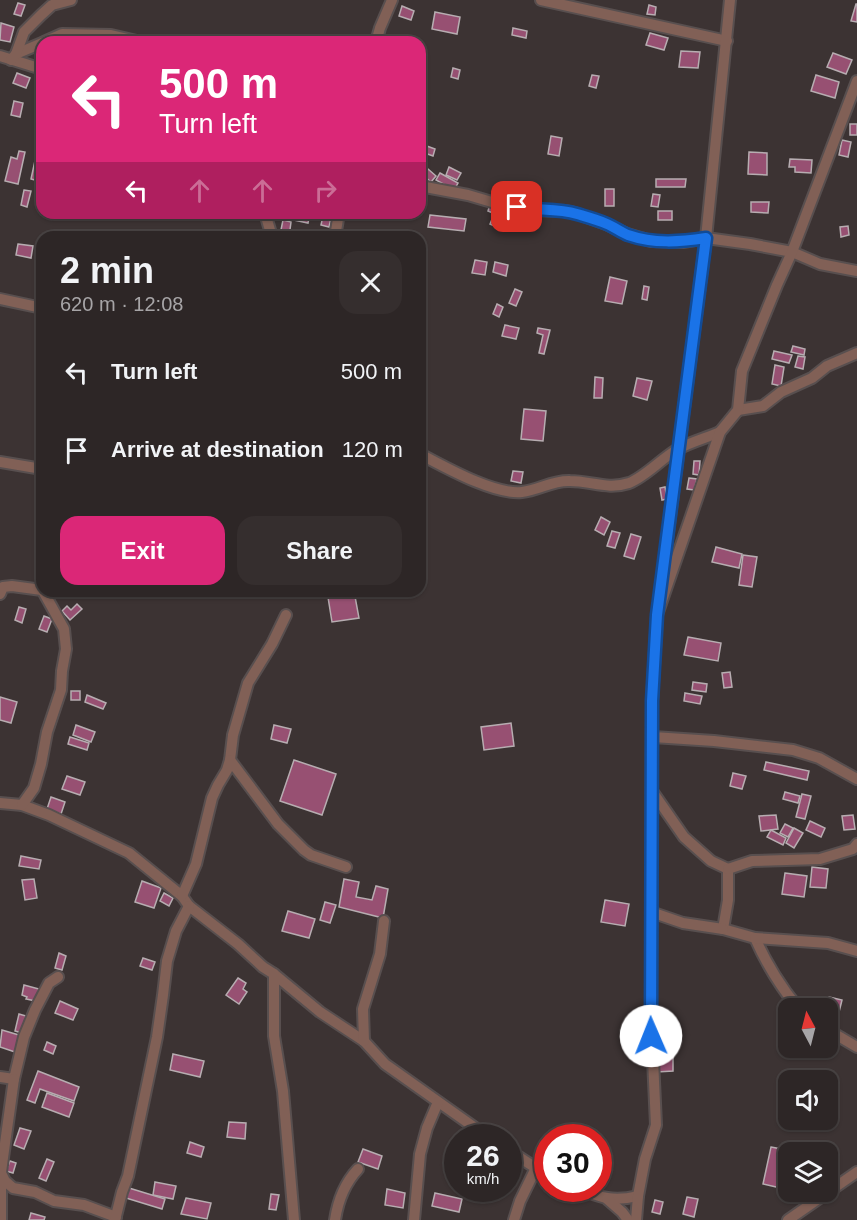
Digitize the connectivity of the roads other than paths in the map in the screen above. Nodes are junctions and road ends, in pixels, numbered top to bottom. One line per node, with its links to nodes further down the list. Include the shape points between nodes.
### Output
1 (70, 0): 10 (street, via 52,5 40,15)
2 (392, 0): 7 (street)
3 (541, 0): 8 (street)
4 (730, 0): 8 (street)
5 (57, 36): 6 (street)
6 (115, 36)
7 (378, 36)
8 (727, 40): 14 (street)
9 (36, 45): 10 (street)
10 (9, 57): 11 (street)
11 (36, 67)
12 (857, 81): 15 (street)
13 (426, 187): 14 (street, via 502,205 575,213 651,241)
14 (706, 238): 15 (street); 22 (street)
15 (792, 252): 16 (street, via 820,264); 20 (street, via 742,370)
16 (857, 271)
17 (0, 299): 18 (street)
18 (36, 307)
19 (857, 353): 20 (street, via 827,366 763,406)
20 (738, 410): 21 (street)
21 (720, 432): 22 (street); 30 (street)
22 (678, 449): 23 (street, via 632,482 621,485 570,481 519,492 489,487); 30 (street)
23 (426, 457)
24 (0, 462): 25 (street)
25 (36, 468)
26 (36, 590): 27 (street, via 3,587)
27 (0, 594)
28 (46, 597): 36 (street, via 64,629 66,649 61,690 39,772)
29 (286, 615): 32 (street, via 248,683)
30 (657, 615): 31 (street)
31 (653, 737): 33 (street, via 793,750 819,758); 34 (street)
32 (230, 760): 38 (street, via 278,824 304,850); 40 (street, via 212,798 196,864)
33 (857, 779)
34 (652, 791): 39 (street, via 684,837 711,861); 42 (street)
35 (0, 803): 36 (street)
36 (22, 805): 40 (street, via 129,853)
37 (856, 848): 39 (street, via 820,859 752,861)
38 (346, 867)
39 (728, 869): 44 (street)
40 (182, 896): 41 (street)
41 (189, 906): 47 (street); 64 (street, via 166,961 157,1037)
42 (651, 912): 44 (street, via 683,923); 61 (street, via 656,1125)
43 (384, 921): 51 (street, via 380,954 363,1009)
44 (723, 929): 45 (street)
45 (755, 938): 46 (street, via 828,943); 49 (street)
46 (857, 951)
47 (274, 974): 51 (street, via 320,1012); 66 (street, via 274,1036 283,1091)
48 (58, 977): 54 (street, via 50,983 35,1010)
49 (791, 998)
50 (838, 1036): 52 (street)
51 (364, 1041): 55 (street, via 385,1064)
52 (857, 1047)
53 (0, 1077): 54 (street)
54 (14, 1079): 58 (street)
55 (438, 1102): 56 (street); 68 (street, via 420,1154)
56 (469, 1124)
57 (357, 1169): 67 (street, via 338,1201)
58 (1, 1172): 64 (street, via 13,1188 54,1201 84,1205); 65 (street)
59 (534, 1172): 69 (street)
60 (857, 1172): 72 (street)
61 (638, 1196): 62 (street); 71 (street)
62 (612, 1199)
63 (610, 1202): 70 (street)
64 (116, 1218)
65 (1, 1220)
66 (294, 1220)
67 (335, 1220)
68 (414, 1220)
69 (513, 1220)
70 (628, 1220)
71 (636, 1220)
72 (788, 1220)

